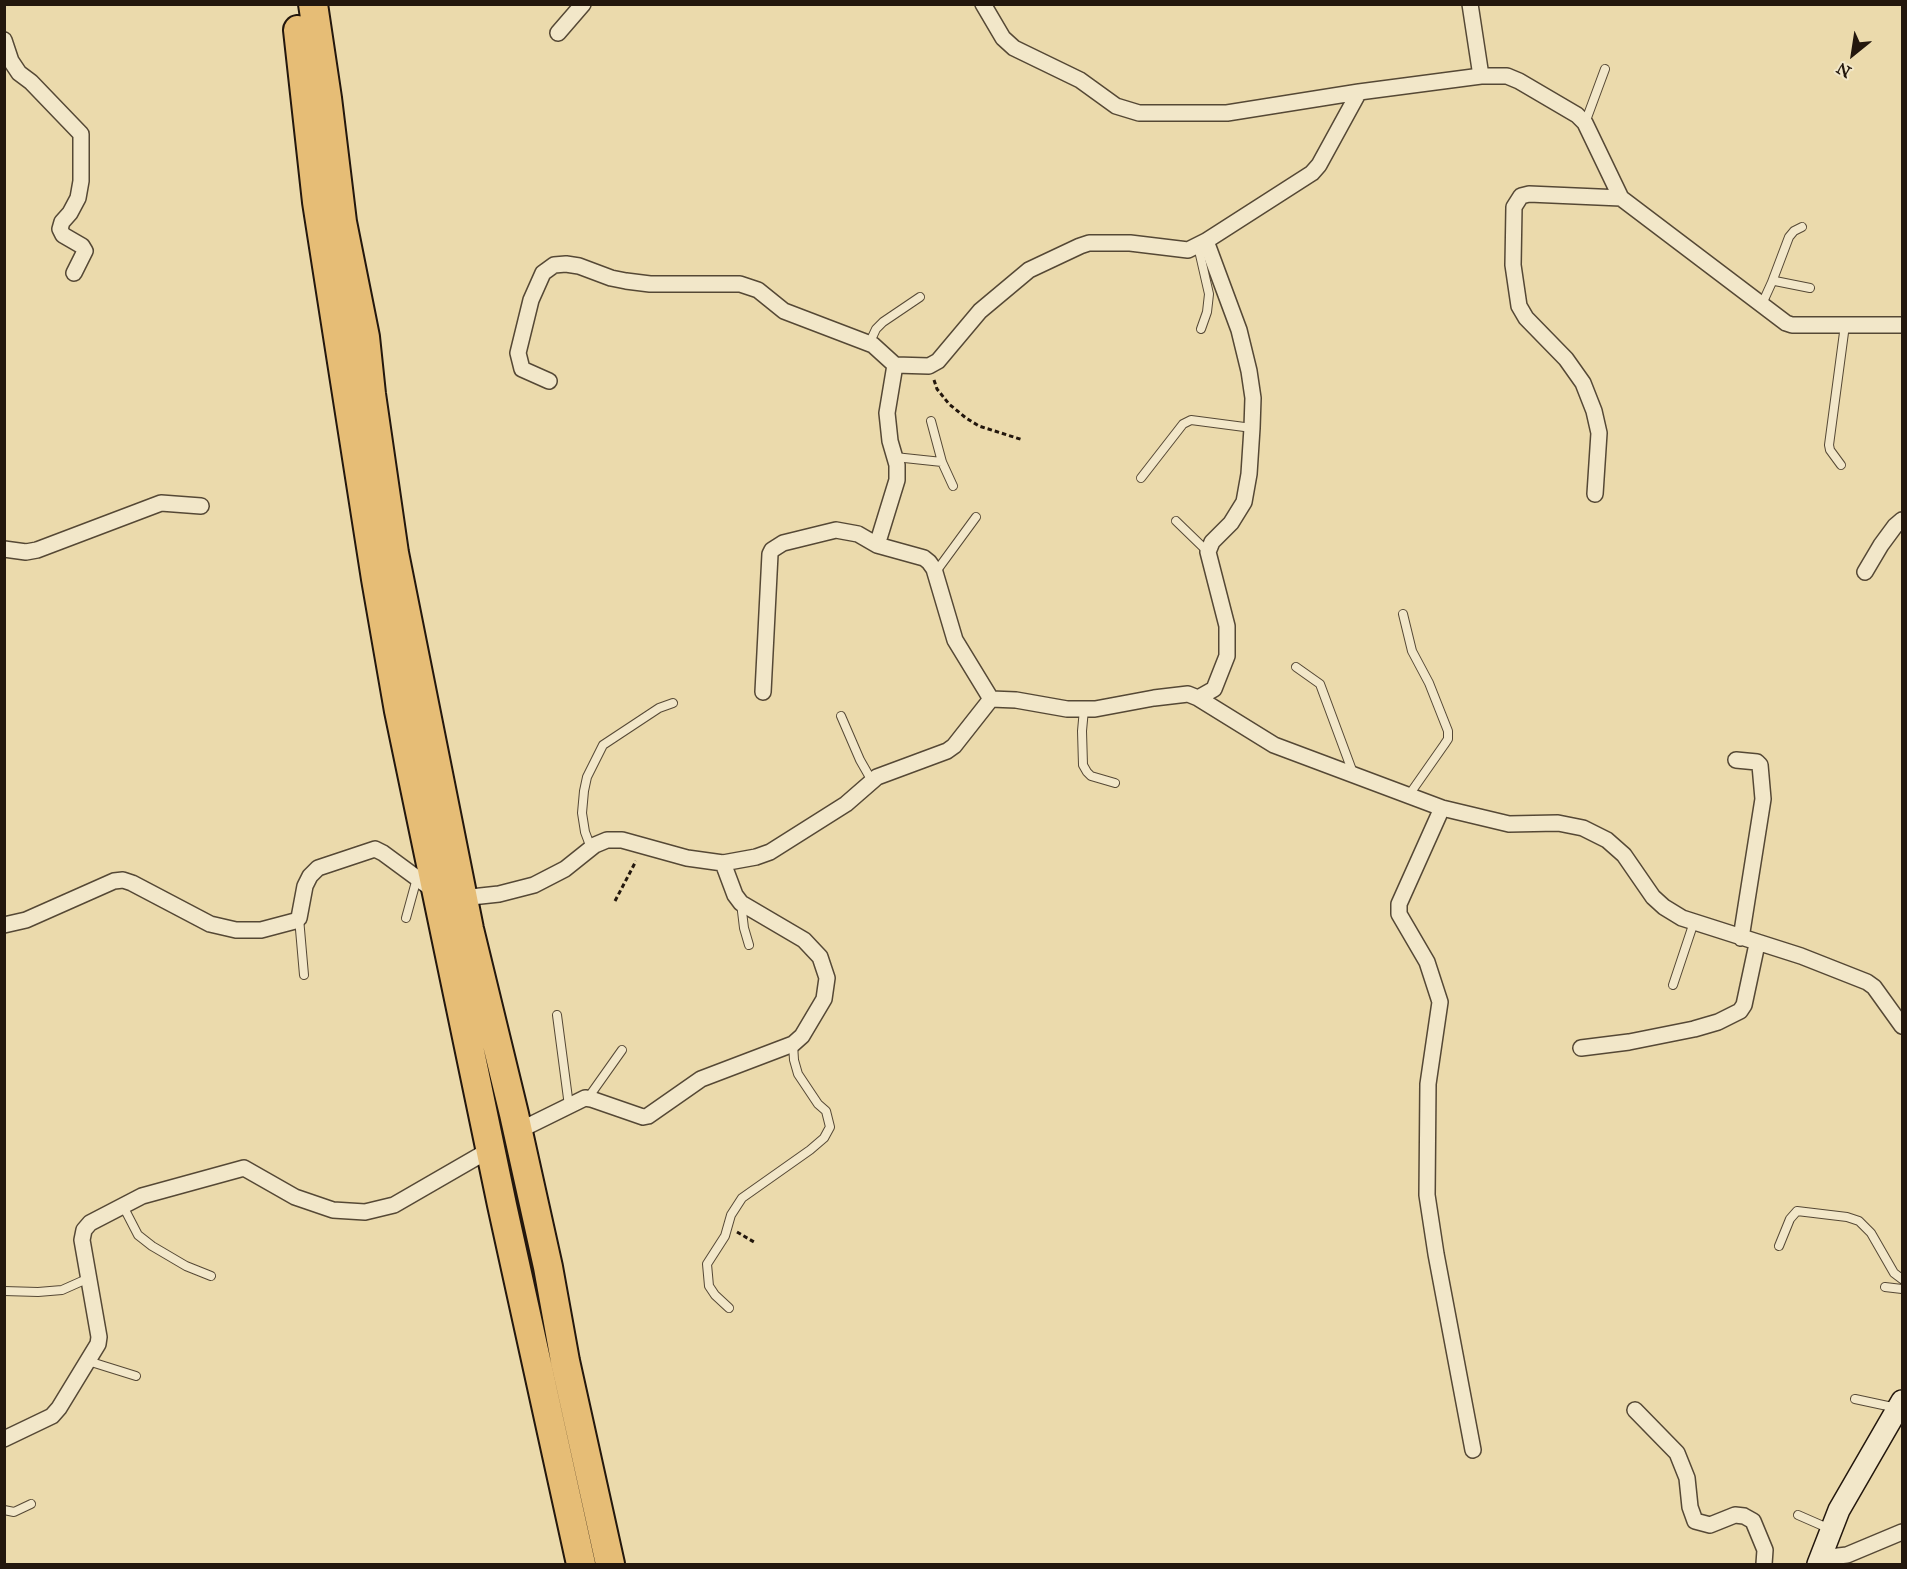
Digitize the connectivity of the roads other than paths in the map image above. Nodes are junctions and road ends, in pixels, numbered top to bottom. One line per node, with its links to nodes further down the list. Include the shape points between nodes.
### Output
1 (296, 4): 14 (highway)
2 (313, 4): 14 (highway)
3 (583, 4): 6 (street)
4 (983, 4): 10 (street, via 1003,38 1014,48 1080,80 1116,106 1139,113 1227,113)
5 (1470, 4): 9 (street)
6 (558, 33)
7 (4, 40): 16 (street, via 20,73 81,134 78,198 60,229 85,251)
8 (1605, 69): 11 (lane)
9 (1481, 76): 10 (street); 11 (street, via 1507,76 1519,81)
10 (1359, 92): 15 (street, via 1312,173)
11 (1585, 123): 12 (street)
12 (1621, 198): 20 (street); 34 (street, via 1529,195 1521,196 1514,207 1513,265 1519,306 1583,383 1599,433)
13 (1802, 227): 17 (lane, via 1789,237)
14 (333, 232): 60 (highway, via 375,579)
15 (1202, 244): 23 (lane, via 1209,294); 25 (street, via 1188,250 1130,243 1080,246 1029,270 980,311 939,361 929,366); 28 (street, via 1239,330 1251,389)
16 (74, 273)
17 (1772, 282): 18 (lane); 20 (lane)
18 (1810, 288)
19 (920, 297): 24 (lane, via 883,322)
20 (1762, 304): 21 (street, via 1792,325)
21 (1845, 325): 22 (street); 31 (lane, via 1829,445)
22 (1902, 325)
23 (1201, 329)
24 (869, 344): 25 (street); 26 (street, via 784,311 758,290 740,284 650,284 611,278 579,266 554,265 543,273 531,300 518,353 522,369)
25 (895, 365): 29 (street, via 887,413)
26 (549, 381)
27 (931, 421): 30 (lane)
28 (1252, 428): 32 (lane, via 1191,420 1183,424); 41 (street, via 1244,502)
29 (895, 457): 30 (lane); 39 (street, via 897,480)
30 (942, 462): 33 (lane)
31 (1841, 465)
32 (1141, 478)
33 (953, 486)
34 (1595, 494)
35 (201, 506): 40 (street, via 161,503 37,550)
36 (976, 517): 43 (lane)
37 (1902, 520): 42 (street)
38 (1176, 522): 41 (lane)
39 (877, 545): 43 (street, via 924,558); 46 (street, via 858,534 836,530 783,543 772,550)
40 (4, 549)
41 (1208, 552): 47 (street, via 1227,626 1227,656 1214,689)
42 (1865, 572)
43 (935, 573): 48 (street, via 955,639)
44 (1403, 614): 56 (lane, via 1412,651 1430,682 1448,731 1448,739)
45 (1296, 667): 53 (lane, via 1320,684)
46 (763, 692)
47 (1198, 698): 50 (street, via 1188,694); 53 (street, via 1268,742)
48 (991, 699): 50 (street); 54 (street, via 947,751)
49 (673, 702): 58 (lane, via 603,745 584,791 582,813)
50 (1084, 709): 55 (lane, via 1083,765 1091,776)
51 (841, 716): 54 (lane)
52 (1736, 760): 66 (street, via 1760,765 1763,799)
53 (1353, 775): 56 (street)
54 (872, 781): 59 (street, via 846,804 770,852)
55 (1115, 783)
56 (1409, 795): 57 (street)
57 (1442, 808): 64 (street, via 1509,824 1558,823 1583,828 1607,840 1624,855 1664,907); 95 (street, via 1399,904 1399,914 1427,962 1440,1002 1428,1084 1427,1195)
58 (591, 848): 59 (street, via 607,840 622,840 687,858); 60 (street, via 565,869 534,885 499,894)
59 (723, 863): 61 (street)
60 (438, 889): 62 (street, via 383,853 369,850 318,868 305,886); 63 (lane); 78 (highway); 79 (highway)
61 (741, 903): 68 (lane); 73 (street, via 804,940 820,957 827,978 824,999)
62 (299, 918): 65 (street, via 261,930 236,930 210,924 123,880 26,920); 69 (lane)
63 (406, 918)
64 (1694, 922): 66 (street); 70 (lane)
65 (4, 925)
66 (1741, 938): 67 (street)
67 (1757, 944): 72 (street, via 1801,956 1867,982); 74 (street, via 1740,1011 1694,1029)
68 (749, 945)
69 (304, 975)
70 (1673, 985)
71 (557, 1015): 77 (lane)
72 (1902, 1026)
73 (793, 1044): 76 (street, via 701,1079 648,1116); 88 (lane, via 798,1074 826,1111 830,1127 824,1138 742,1198 731,1215 725,1236 707,1264 710,1286)
74 (1581, 1048)
75 (622, 1050): 76 (lane)
76 (588, 1098): 77 (street)
77 (569, 1106): 78 (street)
78 (518, 1131): 103 (highway)
79 (491, 1149): 80 (street, via 394,1205 365,1212 333,1210 295,1197 244,1168 142,1196); 102 (highway)
80 (123, 1206): 82 (lane, via 131,1225 152,1246); 83 (street, via 84,1230)
81 (1779, 1246): 84 (lane, via 1797,1211 1846,1216 1871,1233 1894,1273)
82 (211, 1276)
83 (88, 1278): 87 (lane, via 62,1290); 89 (street, via 99,1337)
84 (1902, 1279)
85 (1885, 1287): 86 (lane)
86 (1902, 1289)
87 (4, 1291)
88 (729, 1308)
89 (88, 1361): 90 (lane); 94 (street, via 52,1416)
90 (136, 1376)
91 (1855, 1399): 92 (lane)
92 (1900, 1405): 99 (street, via 1839,1509)
93 (1635, 1410): 104 (street, via 1677,1453 1687,1478 1695,1521 1710,1525 1735,1515 1753,1521 1765,1550)
94 (4, 1439)
95 (1473, 1450)
96 (31, 1504): 97 (lane, via 14,1512)
97 (4, 1510)
98 (1798, 1515): 99 (lane)
99 (1831, 1530): 101 (street)
100 (1902, 1532): 101 (street, via 1847,1555)
101 (1819, 1561)
102 (581, 1564)
103 (610, 1564)
104 (1764, 1564)

